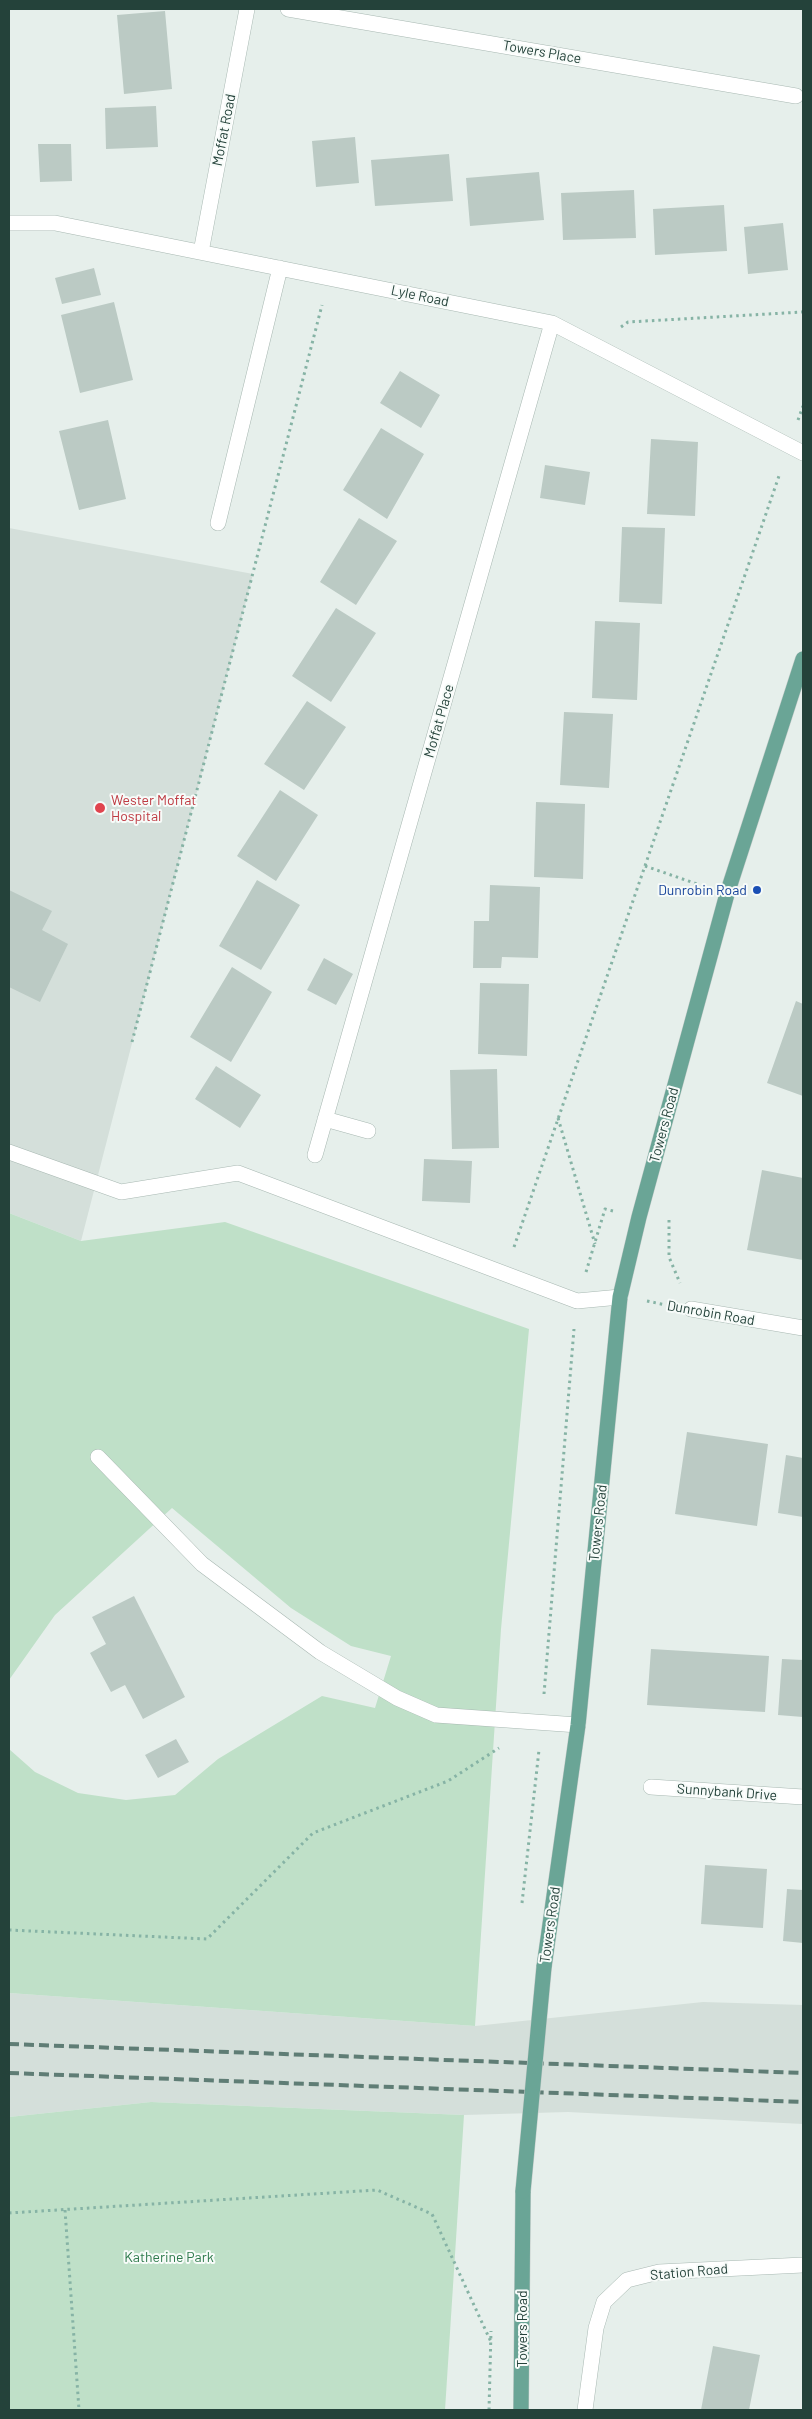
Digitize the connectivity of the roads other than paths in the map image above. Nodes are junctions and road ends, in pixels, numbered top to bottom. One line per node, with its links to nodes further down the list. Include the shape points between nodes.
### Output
1 (247, 9): 5 (street, Moffat Road)
2 (288, 9): 3 (street, Towers Place)
3 (796, 96)
4 (9, 223): 5 (street, Lyle Road, via 55,223)
5 (201, 252): 6 (street, Lyle Road)
6 (280, 268): 7 (street, Lyle Road); 9 (street)
7 (552, 323): 8 (street, Lyle Road); 11 (street, Moffat Place)
8 (803, 453)
9 (218, 522)
10 (803, 659): 15 (main road, Towers Road, via 727,894)
11 (325, 1119): 12 (street); 14 (street, Moffat Place)
12 (368, 1131)
13 (9, 1152): 15 (street, via 121,1192 238,1173 577,1301)
14 (315, 1155)
15 (620, 1296): 19 (main road, Towers Road)
16 (691, 1309): 17 (street, Dunrobin Road)
17 (803, 1328)
18 (98, 1457): 19 (street, via 202,1564 320,1652 397,1698 436,1715)
19 (578, 1725): 23 (main road, Towers Road, bridge, via 544,1967 523,2191)
20 (651, 1787): 21 (street, Sunnybank Drive)
21 (803, 1797)
22 (803, 2266): 24 (street, Station Road, via 659,2272 627,2280 604,2302 596,2328)
23 (521, 2410)
24 (585, 2410)

